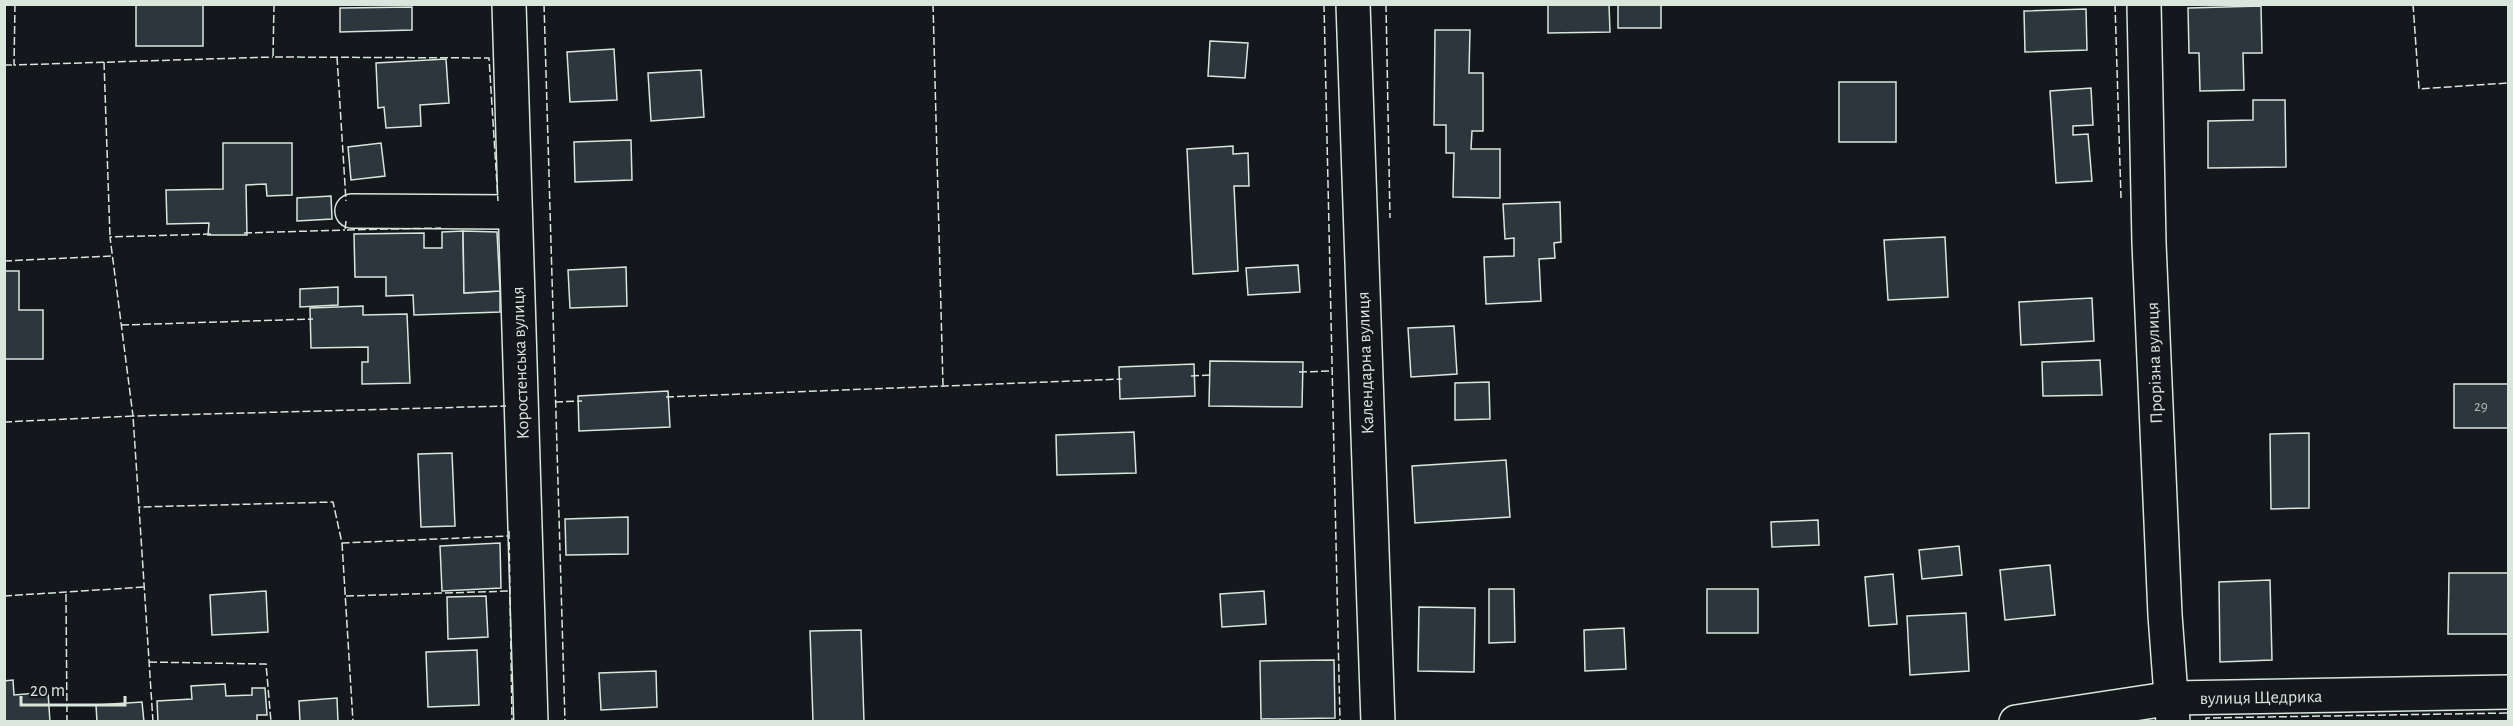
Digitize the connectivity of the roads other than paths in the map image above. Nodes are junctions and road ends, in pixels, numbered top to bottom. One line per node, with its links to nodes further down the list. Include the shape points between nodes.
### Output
1 (509, 4): 5 (street, Коростенська вулиця)
2 (1353, 4): 9 (street, Календарна вулиця)
3 (2144, 4): 7 (street, Прорізна вулиця, via 2149,243)
4 (352, 211): 5 (street)
5 (515, 212): 8 (street, Коростенська вулиця)
6 (2508, 692): 7 (street, вулиця Щедрика)
7 (2173, 710): 10 (street, вулиця Щедрика)
8 (531, 722)
9 (1378, 722)
10 (2016, 722)

